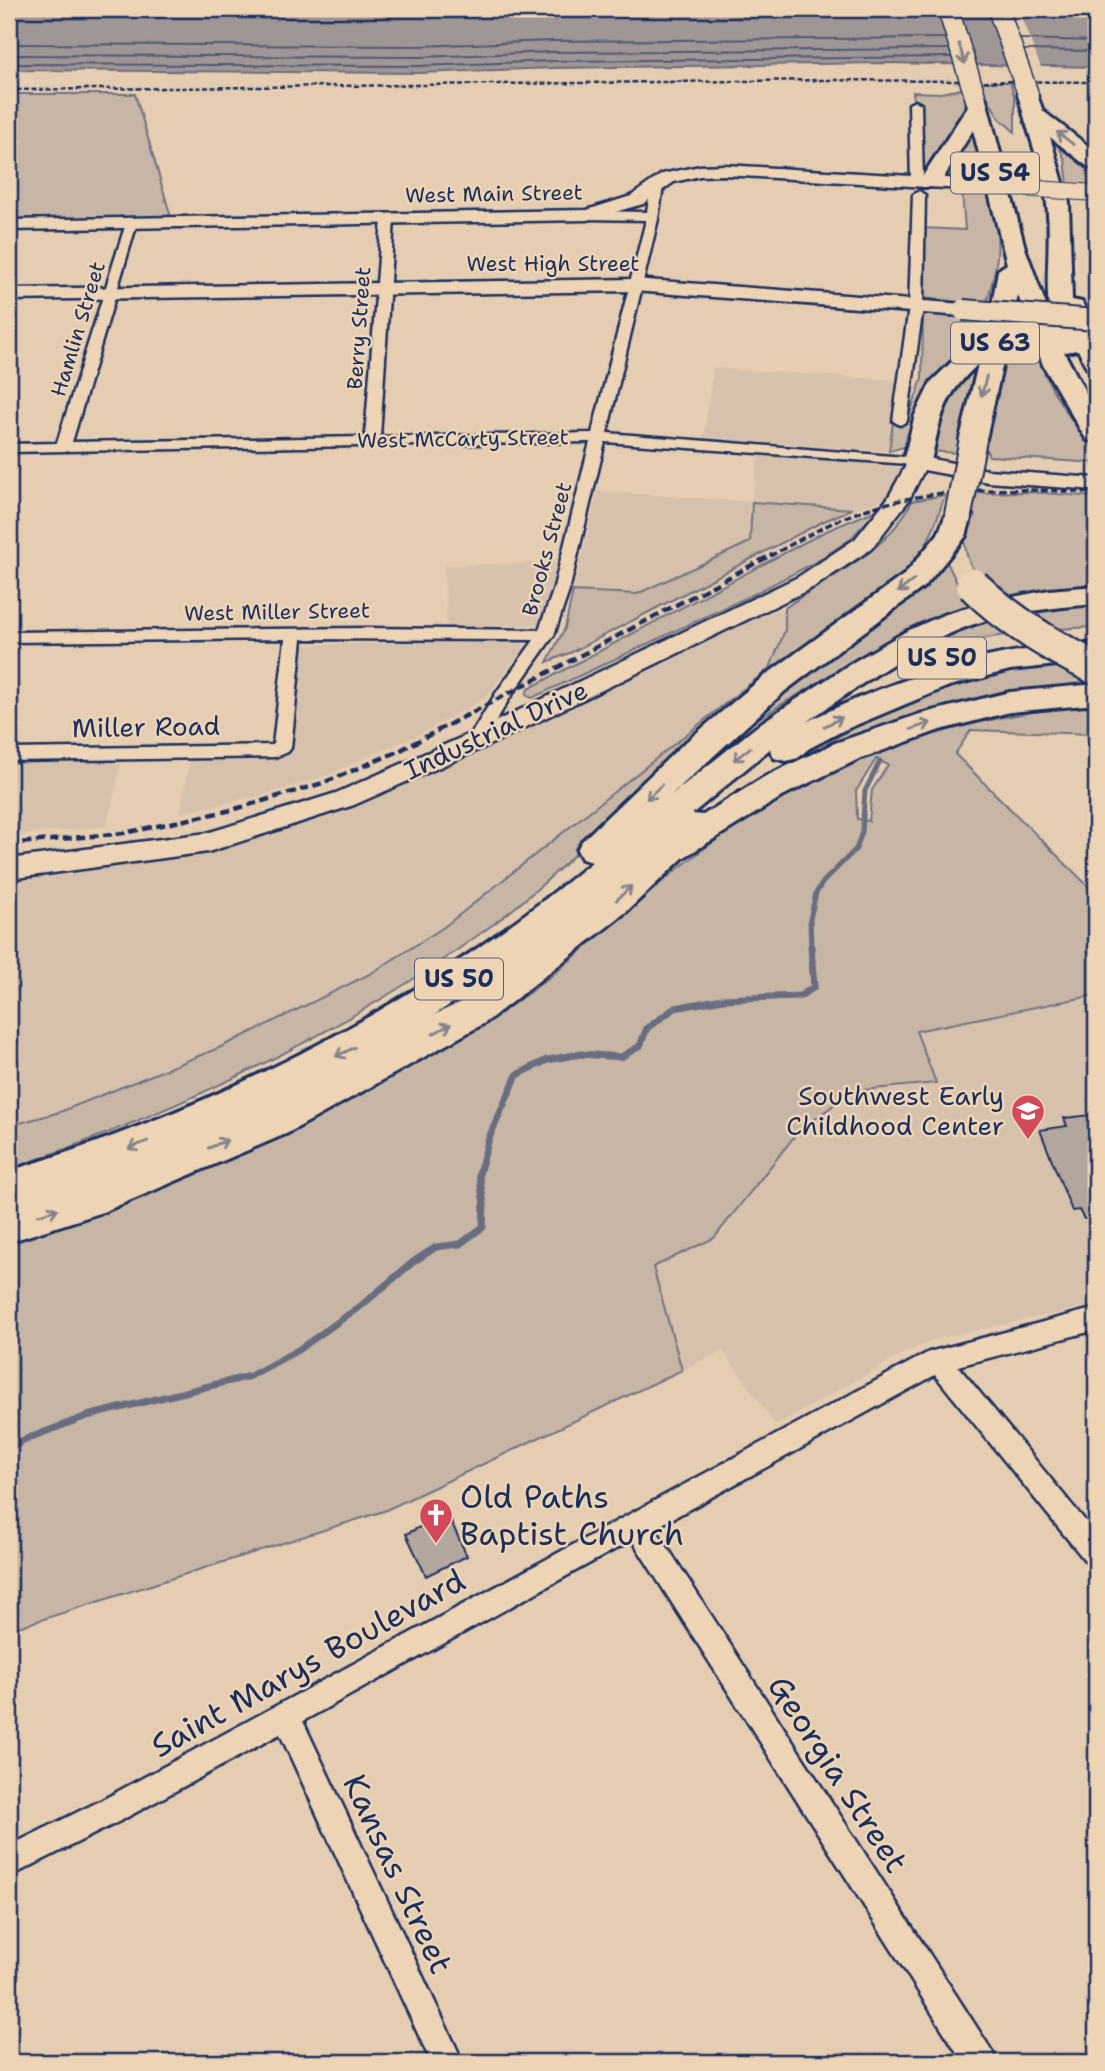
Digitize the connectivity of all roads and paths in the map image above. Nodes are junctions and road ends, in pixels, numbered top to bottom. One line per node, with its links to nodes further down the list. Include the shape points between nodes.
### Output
1 (948, 9): 3 (highway, US 54, one-way to 3, bridge)
2 (998, 9): 5 (highway, US 54, bridge)
3 (977, 103): 8 (highway); 15 (highway, US 54)
4 (915, 104): 8 (street)
5 (1031, 104): 6 (highway, one-way to 5); 16 (highway, US 54, via 1058,203)
6 (1096, 162)
7 (656, 186): 8 (main road, West Main Street, via 684,174 724,170); 10 (main road, West Main Street, via 624,206); 11 (street, Brooks Street)
8 (922, 186): 9 (main road, West Main Street, bridge, via 962,184); 22 (street)
9 (1096, 193)
10 (587, 215): 11 (street); 12 (main road, West Main Street)
11 (652, 216): 17 (street, Brooks Street)
12 (388, 219): 13 (main road, West Main Street); 18 (street, Berry Street)
13 (131, 223): 14 (main road, West Main Street); 19 (street, Hamlin Street)
14 (9, 225)
15 (1013, 248): 21 (highway, US 63); 28 (highway, US 54, via 1056,365)
16 (1061, 279): 24 (highway, via 1079,293); 25 (highway, US 63); 26 (highway, US 54, via 1058,292 1069,349)
17 (635, 285): 18 (main road, West High Street); 22 (main road, West High Street); 29 (street, Brooks Street)
18 (383, 288): 19 (main road, West High Street); 30 (street, Berry Street)
19 (112, 293): 20 (main road, West High Street); 31 (street, Hamlin Street)
20 (9, 295)
21 (1005, 304): 33 (highway, via 978,349 944,382 928,415); 36 (highway, US 63, one-way to 36, bridge)
22 (916, 307): 23 (main road, West High Street, bridge); 27 (street)
23 (1096, 320)
24 (1096, 328)
25 (1096, 363)
26 (1096, 403)
27 (900, 421)
28 (1096, 433)
29 (597, 437): 30 (street, West McCarty Street); 33 (street, West McCarty Street); 39 (street, Brooks Street, via 561,591)
30 (372, 441): 31 (street, West McCarty Street)
31 (63, 447): 32 (street, West McCarty Street)
32 (9, 448)
33 (917, 462): 34 (main road, West McCarty Street); 35 (main road, West McCarty Street, via 988,476); 46 (main road, Industrial Drive, via 898,500 863,544 806,582)
34 (1096, 470)
35 (1096, 484)
36 (955, 525): 43 (highway, bridge, via 965,573 973,585 1042,642); 50 (highway, one-way to 50, via 915,580 774,684 581,862)
37 (1096, 595): 45 (highway, via 1053,597 969,616 877,660)
38 (294, 634): 39 (street, West Miller Street); 41 (street, West Miller Street); 47 (street, Miller Road, via 282,748 276,751)
39 (546, 635): 46 (street, Brooks Street)
40 (1096, 635): 45 (highway, US 50, via 969,650 880,677)
41 (9, 637)
42 (1096, 653): 48 (highway, US 50, one-way to 42, via 796,741 872,702 989,664)
43 (1096, 668)
44 (1096, 694): 48 (highway, one-way to 44, via 776,785 847,751 931,722 1010,702)
45 (797, 714): 50 (highway, US 50, one-way to 50, via 741,754 522,937)
46 (476, 741): 49 (main road, Industrial Drive, via 345,799 208,842)
47 (9, 755)
48 (665, 855): 52 (highway, US 50, one-way to 48, via 88,1199 274,1121 472,1013 613,903)
49 (9, 869)
50 (390, 1025): 51 (highway, US 50, one-way to 51, via 235,1106 76,1170)
51 (9, 1189)
52 (9, 1224)
53 (1096, 1319): 54 (street, Saint Marys Boulevard)
54 (938, 1360): 55 (street, Saint Marys Boulevard); 56 (street)
55 (636, 1524): 57 (street, Saint Marys Boulevard); 60 (street, Georgia Street)
56 (1096, 1554)
57 (286, 1715): 58 (street, Saint Marys Boulevard); 59 (street, Kansas Street)
58 (9, 1862)
59 (447, 2062)
60 (981, 2062)

